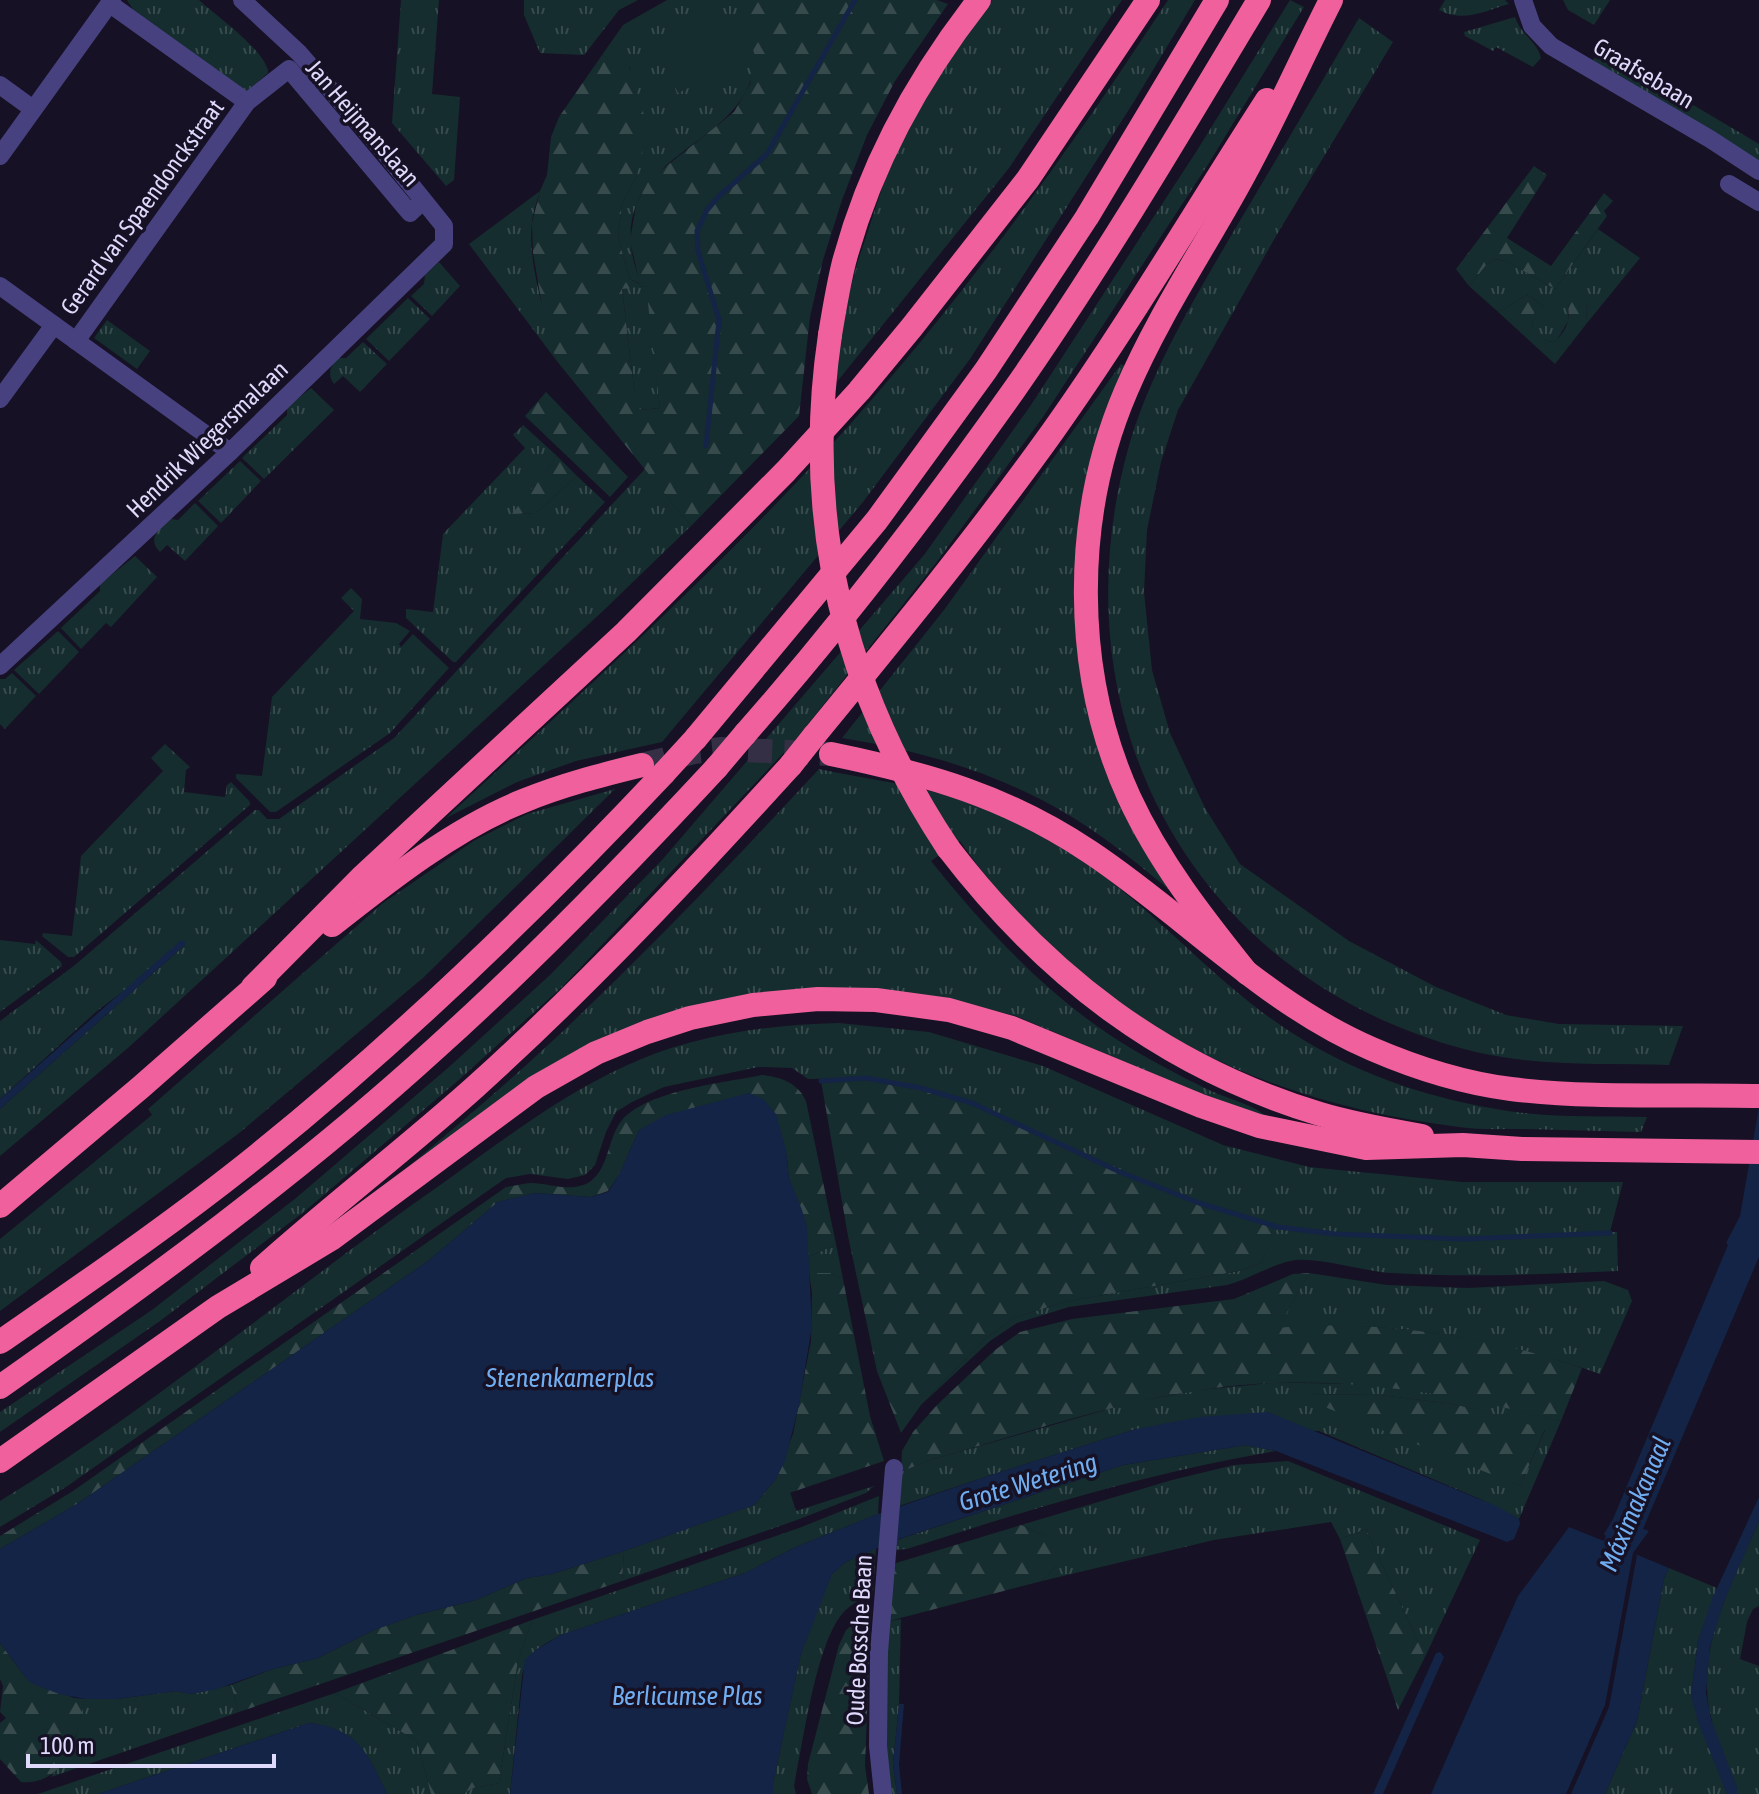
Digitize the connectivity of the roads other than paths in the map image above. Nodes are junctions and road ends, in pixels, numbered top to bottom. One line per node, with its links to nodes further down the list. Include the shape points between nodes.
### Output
1 (242, 0): 15 (street, Jan Heijmanslaan, via 299,53)
2 (979, 0): 29 (highway, bridge, via 943,47 887,145 844,263 830,335 821,412 821,479 830,559 859,675 886,741 921,807 979,888 1036,950 1151,1039 1214,1073 1321,1114)
3 (1148, 0): 27 (highway, via 1028,179 859,391 626,632 363,876)
4 (1217, 0): 25 (highway, bridge, via 1087,217 986,370 877,520 696,738)
5 (1259, 0): 34 (highway, bridge, via 1015,389 905,539 717,767 554,937 433,1051 269,1190)
6 (1331, 0): 24 (highway, via 1054,429); 26 (highway, via 1240,183 1136,367 1107,443 1089,530 1086,584 1092,665 1116,762 1160,854)
7 (1523, 0): 13 (street, Graafsebaan, via 1536,32 1551,46)
8 (111, 2): 10 (street); 11 (street)
9 (0, 85): 11 (street)
10 (247, 102): 15 (street, Jan Heijmanslaan, via 289,69 410,213); 20 (street, Gerard van Spaendonckstraat)
11 (33, 109): 12 (street)
12 (0, 156)
13 (1759, 171)
14 (1729, 184): 16 (street)
15 (423, 201): 17 (street, Jan Heijmanslaan, via 444,226)
16 (1759, 202)
17 (444, 244): 22 (street, Hendrik Wiegersmalaan)
18 (0, 286): 19 (street)
19 (54, 325): 20 (street); 21 (street)
20 (76, 341): 22 (street)
21 (0, 399)
22 (230, 452): 23 (street, Hendrik Wiegersmalaan)
23 (0, 666)
24 (823, 745): 26 (highway, via 946,781 1034,819 1091,853); 32 (highway, bridge, via 791,765 693,872 474,1087)
25 (653, 769): 27 (highway, via 574,782 475,823 376,890); 33 (highway, via 577,865 400,1034 259,1154)
26 (1247, 973): 28 (highway, via 1369,1048 1411,1065 1510,1089)
27 (253, 987): 31 (highway)
28 (1759, 1096)
29 (1463, 1145): 30 (highway); 32 (highway, via 1366,1148 1259,1126 1012,1028 949,1010 876,1000 753,1005 690,1018 596,1053 524,1096 331,1239)
30 (1759, 1152)
31 (0, 1206)
32 (218, 1307): 35 (highway)
33 (0, 1342)
34 (0, 1387)
35 (0, 1461)
36 (894, 1468): 37 (street, Oude Bossche Baan, via 879,1652)
37 (883, 1794)

